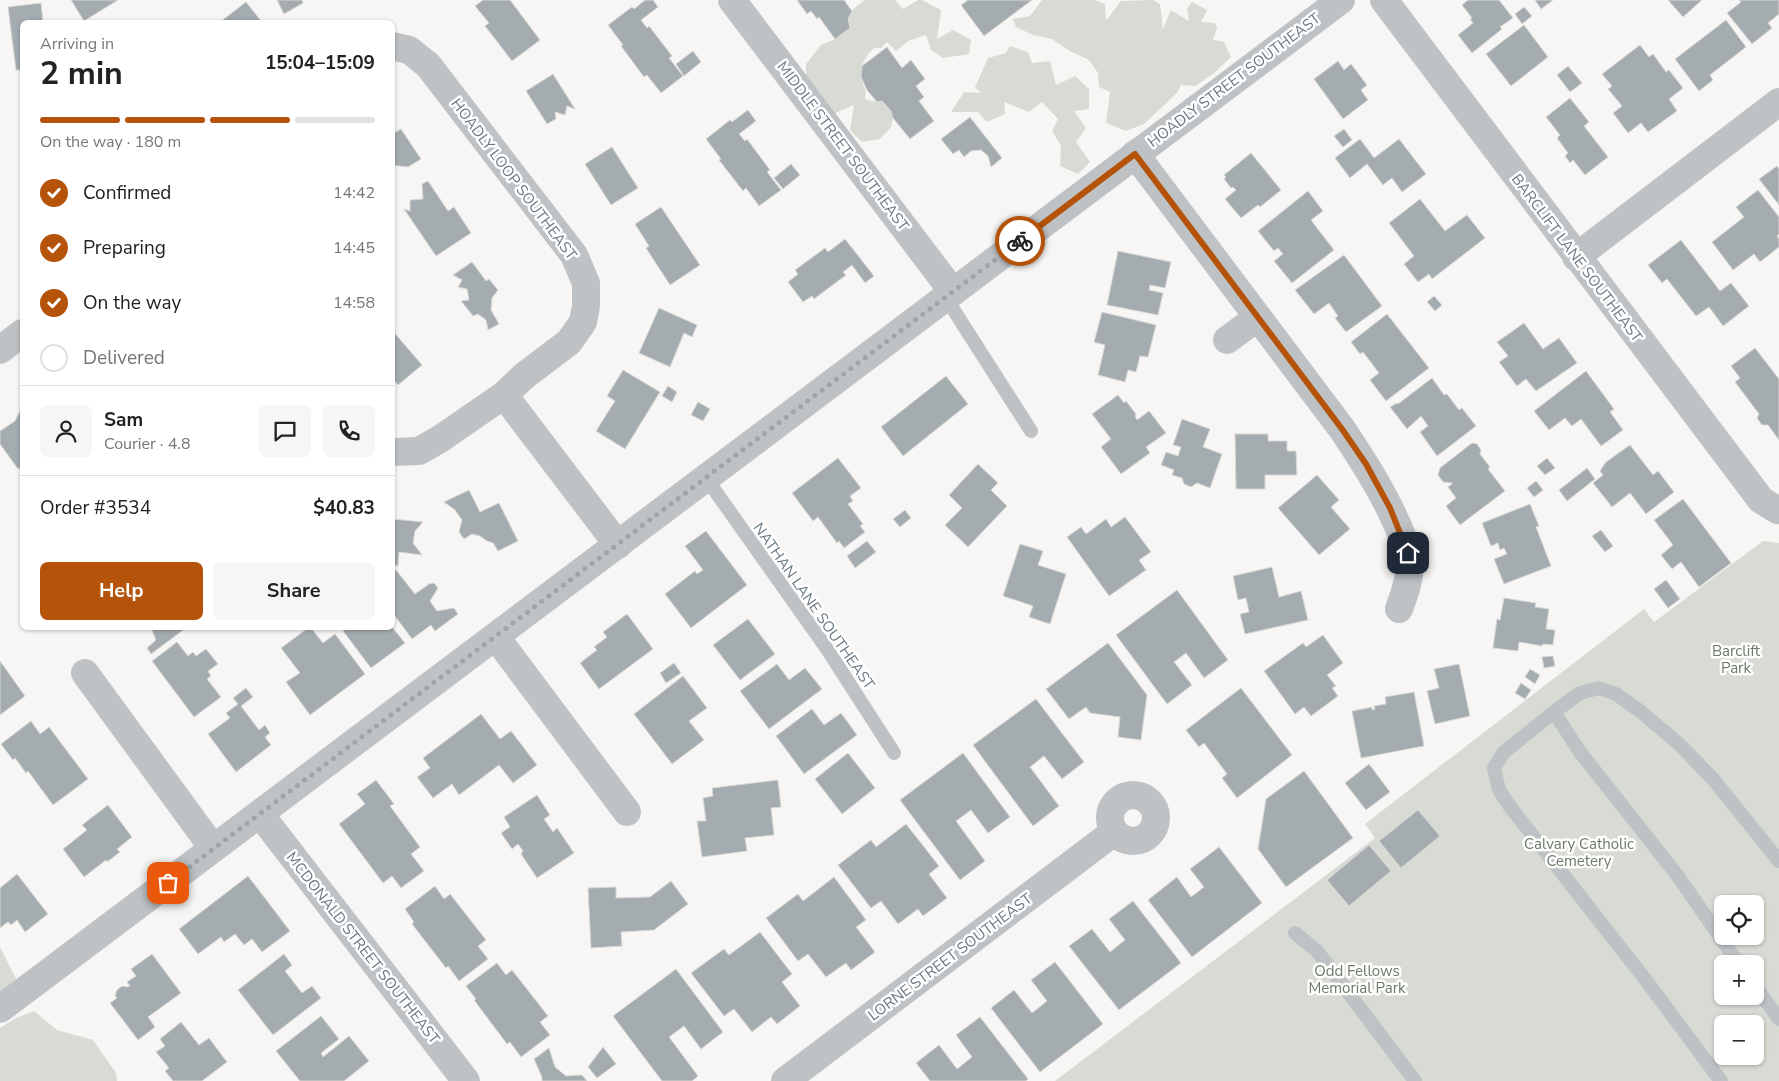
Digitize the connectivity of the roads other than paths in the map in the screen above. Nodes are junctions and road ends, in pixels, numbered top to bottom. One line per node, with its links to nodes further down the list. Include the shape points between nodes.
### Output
1 (732, 0): 8 (street, MIDDLE STREET SOUTHEAST)
2 (1341, 0): 6 (street, HOADLY STREET SOUTHEAST)
3 (1384, 0): 7 (street, BARCLIFT LANE SOUTHEAST)
4 (395, 47): 13 (street, HOADLY LOOP SOUTHEAST, via 409,50 428,65 574,255 586,283 583,322 569,342)
5 (1779, 102): 7 (street)
6 (1135, 154): 8 (street, HOADLY STREET SOUTHEAST); 9 (street)
7 (1576, 257): 17 (street, BARCLIFT LANE SOUTHEAST, via 1761,500)
8 (950, 295): 14 (lane); 16 (street, HOADLY STREET SOUTHEAST)
9 (1258, 317): 11 (street); 19 (street, via 1342,429 1390,508 1411,566)
10 (20, 335): 12 (street)
11 (1227, 340)
12 (0, 350)
13 (504, 394): 15 (street, HOADLY LOOP SOUTHEAST, via 419,451); 18 (street)
14 (1031, 431)
15 (395, 452)
16 (706, 478): 18 (street, HOADLY STREET SOUTHEAST); 23 (lane, NATHAN LANE SOUTHEAST, via 827,649)
17 (1778, 509)
18 (618, 545): 20 (street, HOADLY STREET SOUTHEAST)
19 (1399, 609)
20 (496, 637): 24 (street); 25 (street, HOADLY STREET SOUTHEAST)
21 (85, 673): 27 (street)
22 (1554, 712): 28 (lane, via 1580,693 1599,688 1616,694 1679,744); 30 (lane, via 1580,752 1677,875); 37 (lane, via 1503,753 1494,768 1500,790)
23 (894, 754)
24 (627, 812)
25 (260, 814): 27 (street, HOADLY STREET SOUTHEAST); 34 (street, MCDONALD STREET SOUTHEAST)
26 (1114, 832): 35 (street, LORNE STREET SOUTHEAST)
27 (213, 848): 32 (street, HOADLY STREET SOUTHEAST)
28 (1779, 861)
29 (1296, 933): 36 (lane, via 1317,951)
30 (1734, 955)
31 (1764, 998): 33 (lane)
32 (0, 1009)
33 (1779, 1019)
34 (466, 1081)
35 (785, 1081)
36 (1415, 1081)
37 (1721, 1081)

